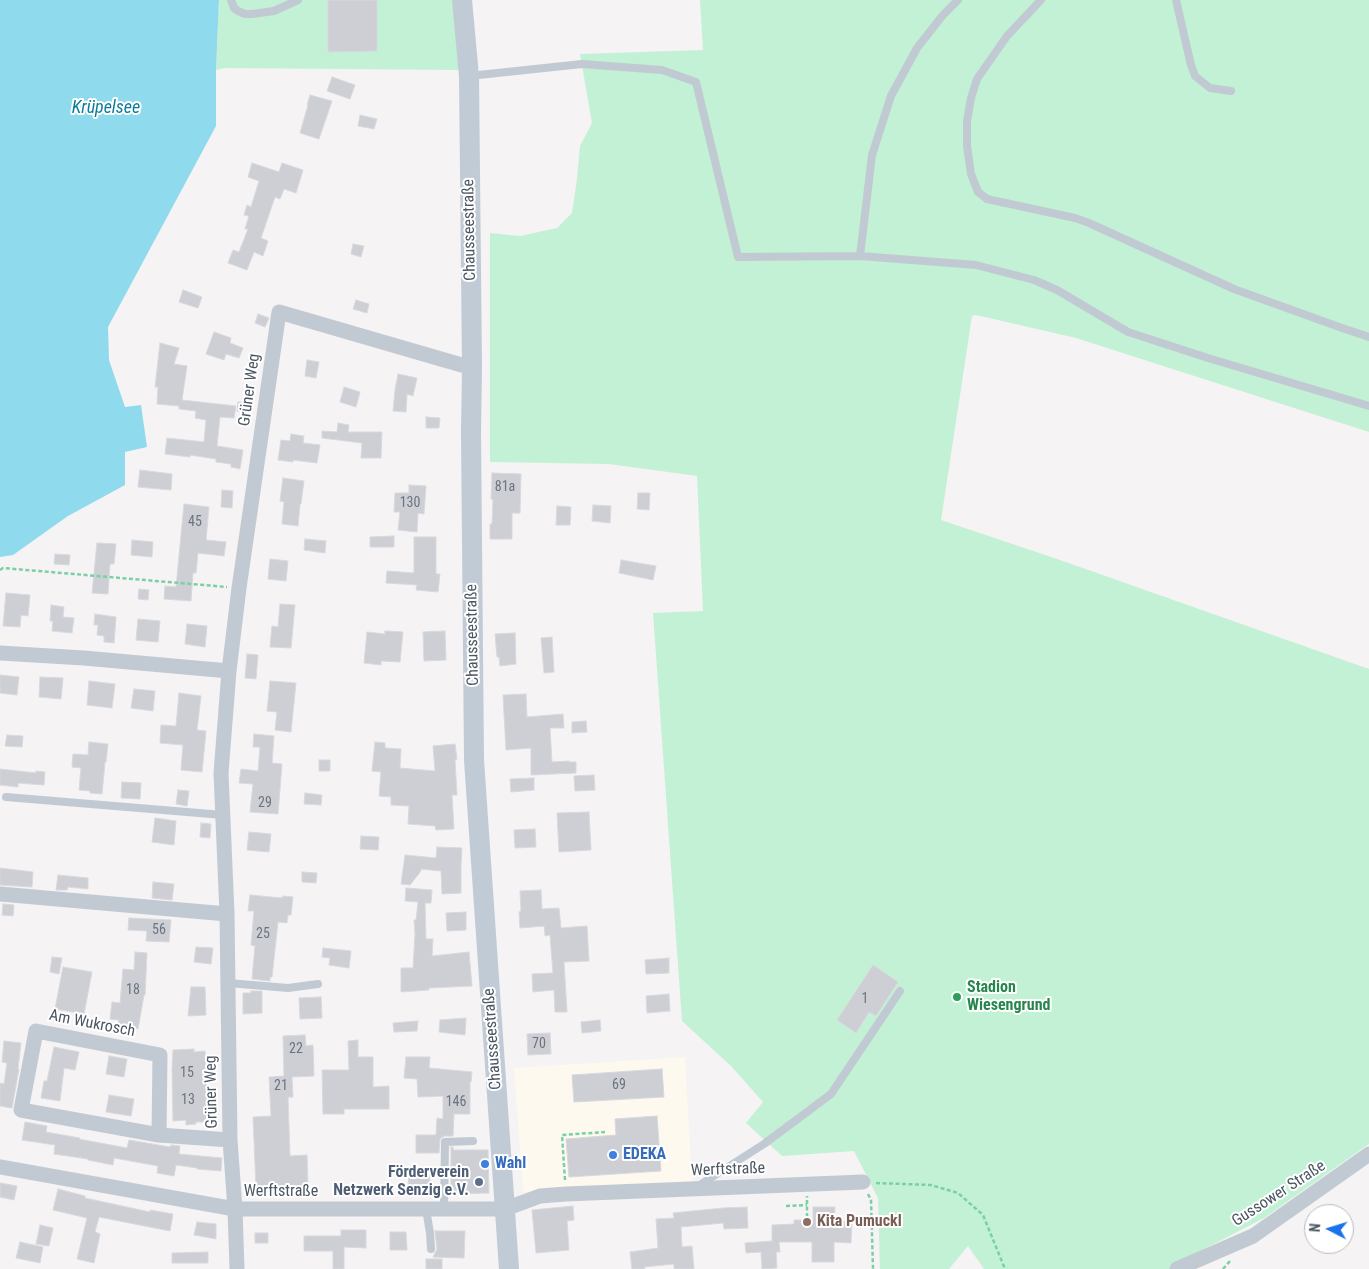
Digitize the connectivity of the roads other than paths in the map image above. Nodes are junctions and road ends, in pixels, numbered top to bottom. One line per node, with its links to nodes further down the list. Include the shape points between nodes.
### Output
1 (231, 0): 2 (lane, via 238,11 252,14 274,11)
2 (298, 0)
3 (462, 0): 7 (main road, Chausseestraße)
4 (958, 0): 9 (lane, via 917,48 891,96 872,155)
5 (1041, 0): 10 (lane, via 1008,36 977,79 967,121 967,146 971,174 978,192 987,199 1089,223 1234,289)
6 (1176, 0): 8 (lane, via 1195,76 1210,88)
7 (469, 76): 9 (lane, via 582,64 662,70 696,82 738,257); 11 (main road, Chausseestraße)
8 (1231, 91)
9 (860, 256): 12 (lane, via 976,265 1034,280 1128,332)
10 (1369, 336)
11 (472, 368): 14 (street, Grüner Weg, via 279,312); 31 (main road, Chausseestraße, via 474,760)
12 (1369, 406)
13 (0, 653): 14 (street)
14 (229, 671): 16 (street, Grüner Weg, via 221,774)
15 (6, 797): 16 (lane)
16 (223, 816): 18 (street, Grüner Weg)
17 (0, 894): 18 (street)
18 (227, 914): 19 (street, Grüner Weg)
19 (228, 983): 20 (lane, via 288,988); 23 (street, Grüner Weg)
20 (318, 984)
21 (900, 991): 28 (lane, via 831,1094 764,1144)
22 (159, 1135): 22 (street, Am Wukrosch, via 21,1110 36,1031 160,1055); 23 (street, Am Wukrosch)
23 (230, 1140): 32 (street, Grüner Weg)
24 (473, 1141): 30 (lane, via 445,1142)
25 (1369, 1154): 36 (street, Gussower Straße, via 1253,1236)
26 (0, 1167): 32 (street, Werftstraße)
27 (863, 1182): 28 (street, Werftstraße)
28 (693, 1189): 31 (street, Werftstraße, via 540,1196)
29 (426, 1209): 30 (street, Werftstraße); 32 (street, Werftstraße); 33 (lane)
30 (444, 1209): 31 (street, Werftstraße)
31 (505, 1209): 35 (main road, Chausseestraße)
32 (235, 1210): 34 (street, Grüner Weg)
33 (431, 1249)
34 (237, 1269)
35 (509, 1269)
36 (1177, 1269)

